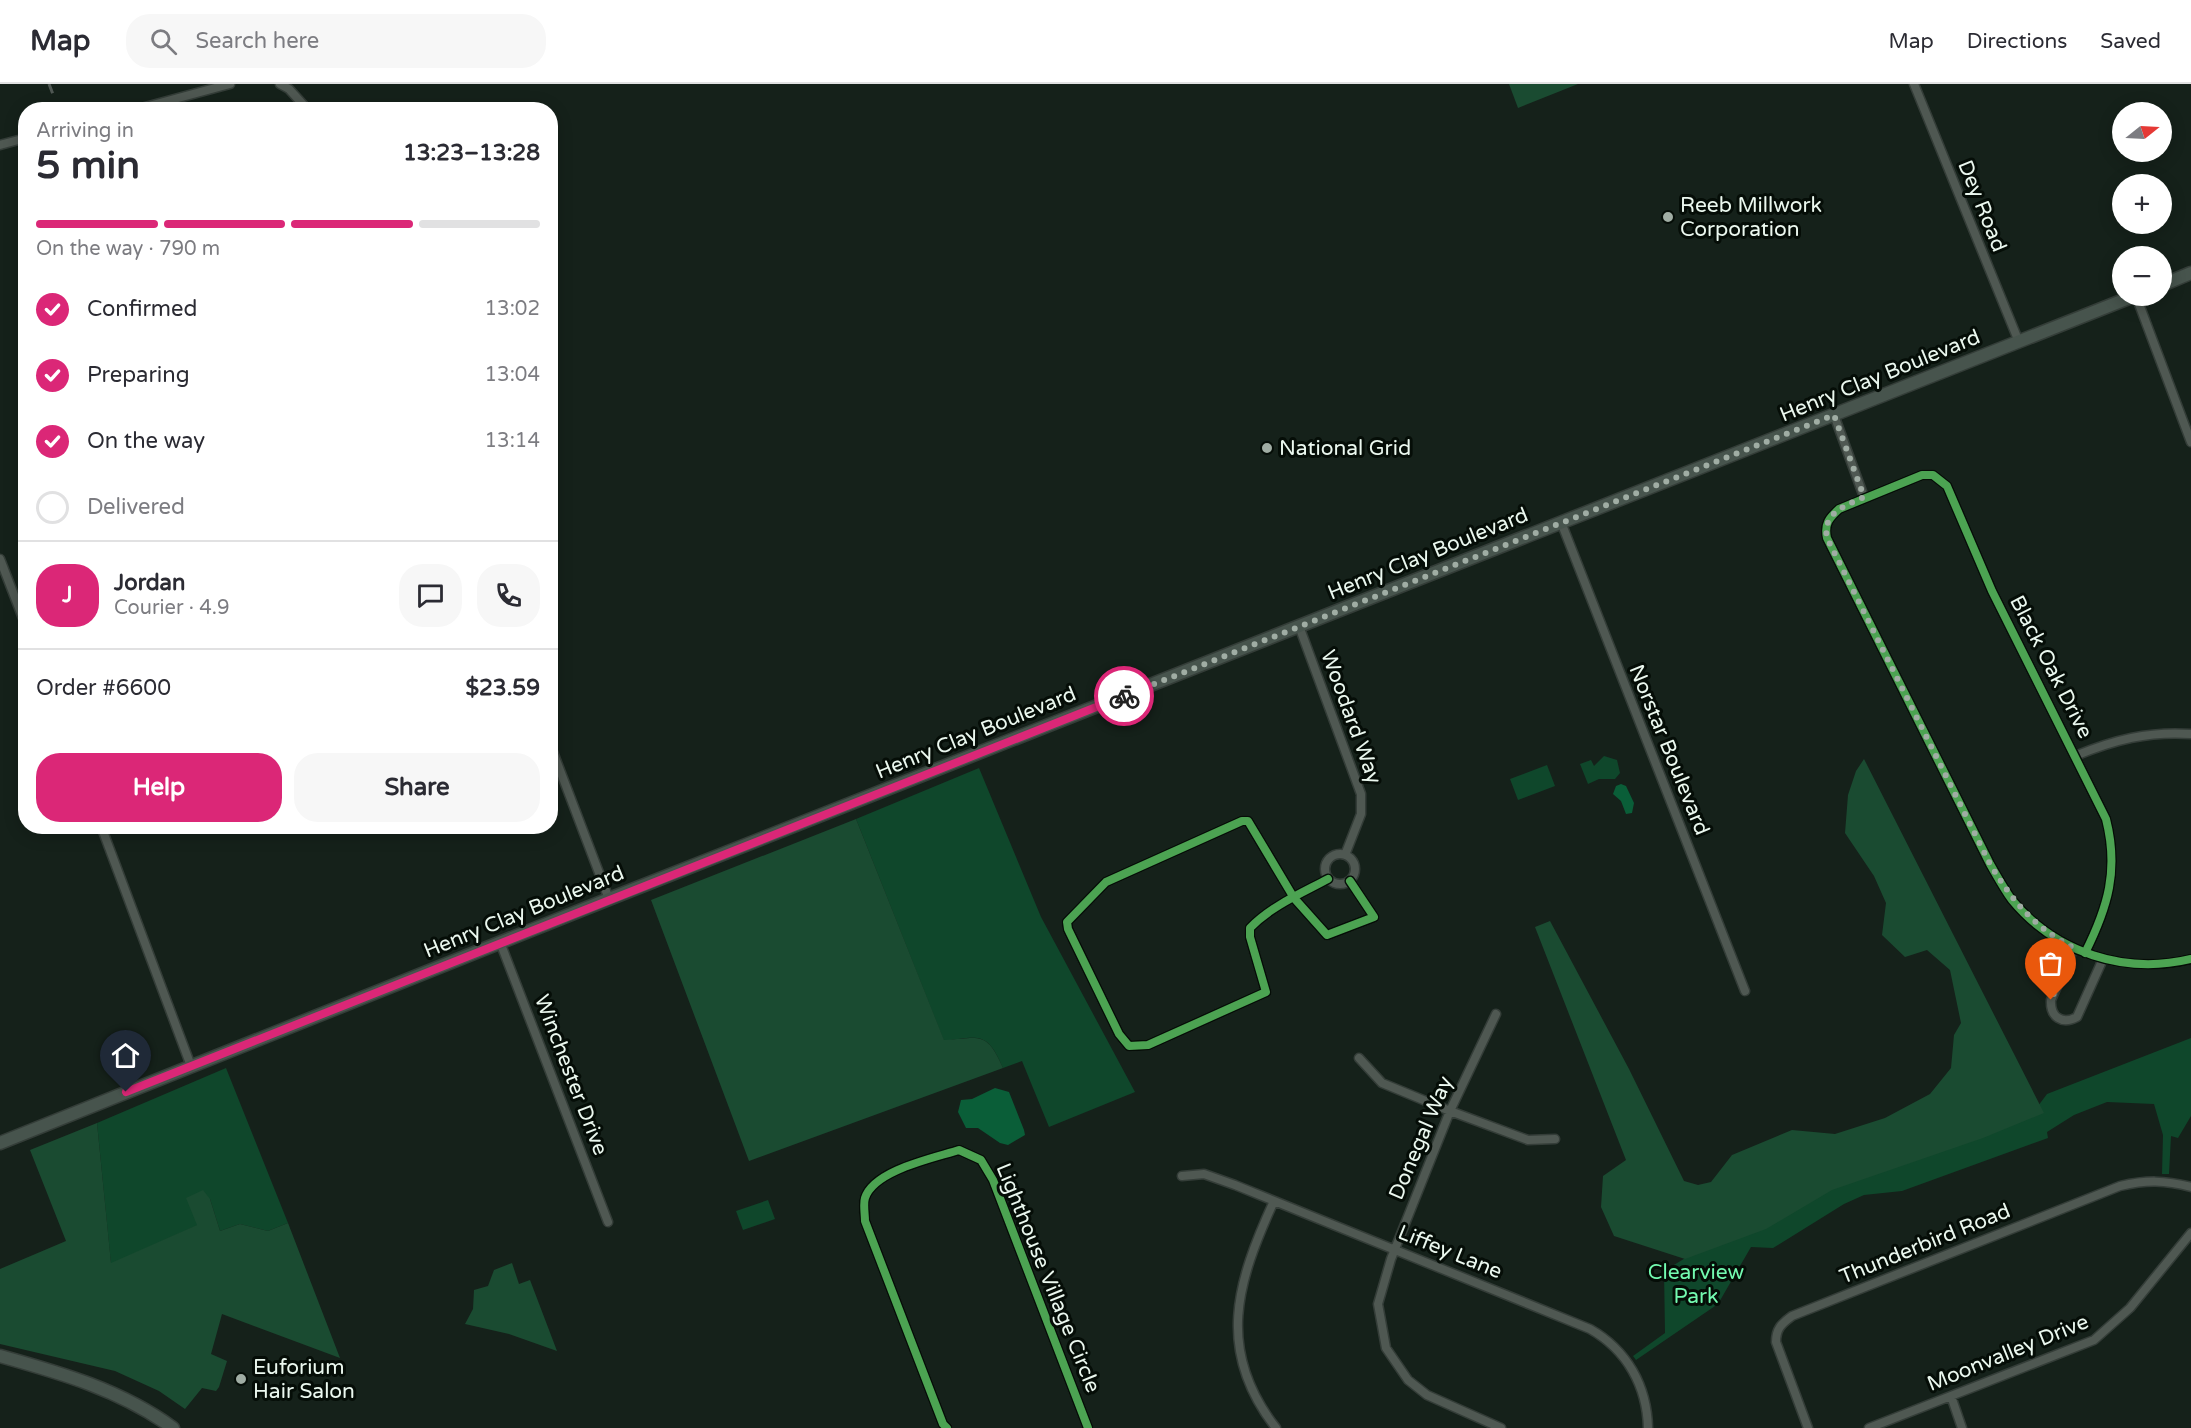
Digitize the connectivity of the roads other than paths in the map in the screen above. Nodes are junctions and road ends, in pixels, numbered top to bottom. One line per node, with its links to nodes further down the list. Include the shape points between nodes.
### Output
1 (230, 84): 4 (street)
2 (280, 84): 5 (street)
3 (1914, 84): 12 (street, Dey Road)
4 (164, 102)
5 (301, 102)
6 (18, 140): 7 (street)
7 (0, 145)
8 (2191, 273): 9 (main road)
9 (2172, 281)
10 (2112, 305): 12 (main road, Henry Clay Boulevard)
11 (2139, 306): 14 (street)
12 (2019, 342): 13 (main road, Henry Clay Boulevard)
13 (1834, 415): 15 (street); 16 (main road, Henry Clay Boulevard)
14 (2191, 442)
15 (1864, 497): 21 (street, Black Oak Drive, via 1922,475 1943,480 1992,591); 30 (street, via 1829,518 1827,538 2011,899 2032,921)
16 (1561, 522): 19 (main road, Henry Clay Boulevard); 34 (street, Norstar Boulevard)
17 (0, 559): 18 (street)
18 (18, 605)
19 (1299, 626): 24 (street, Woodard Way, via 1362,799 1356,833); 28 (main road, Henry Clay Boulevard)
20 (2191, 734): 21 (street, via 2136,735)
21 (2075, 756): 31 (street, Black Oak Drive, via 2106,819 2112,844 2109,892)
22 (558, 765): 28 (street)
23 (104, 834): 37 (street)
24 (1345, 855): 25 (street, Woodard Way, via 1329,859 1325,871); 26 (street, via 1355,866)
25 (1328, 879): 26 (street, via 1336,884); 27 (street)
26 (1350, 881): 27 (street, via 1374,917 1327,935)
27 (1294, 898): 27 (street, via 1250,928 1266,992 1148,1046 1129,1046 1119,1034 1067,922 1106,882 1242,821 1248,821)
28 (609, 899): 29 (main road, Henry Clay Boulevard)
29 (500, 942): 37 (main road, Henry Clay Boulevard); 44 (street, Winchester Drive)
30 (2074, 948): 31 (street); 32 (street, via 2050,1009 2054,1016 2067,1022 2077,1017)
31 (2085, 953): 32 (street)
32 (2103, 959): 33 (street, via 2149,966)
33 (2191, 959)
34 (1744, 991)
35 (1496, 1014): 38 (street, Donegal Way)
36 (1359, 1058): 38 (street, via 1382,1083)
37 (191, 1066): 40 (main road, Henry Clay Boulevard)
38 (1450, 1111): 39 (street, via 1528,1140); 46 (street, Donegal Way)
39 (1555, 1138)
40 (0, 1143)
41 (1182, 1176): 43 (street, Liffey Lane, via 1204,1174)
42 (2191, 1187): 55 (street, Thunderbird Road, via 2148,1180 2120,1186 1792,1317 1781,1324 1776,1342)
43 (1274, 1201): 46 (street, Liffey Lane); 52 (street, via 1241,1284 1238,1331 1250,1384)
44 (608, 1222)
45 (2191, 1233): 48 (street, Moonvalley Drive, via 2130,1308 2094,1340)
46 (1394, 1250): 53 (street, Donegal Way, via 1378,1304 1386,1348 1395,1364 1427,1395); 54 (street, Liffey Lane, via 1599,1334 1634,1372 1647,1409)
47 (0, 1356): 49 (main road, via 80,1379 116,1394)
48 (1951, 1396): 56 (street, Moonvalley Drive); 57 (street)
49 (173, 1428)
50 (946, 1428): 51 (street, Lighthouse Village Circle, via 865,1221 864,1198 872,1186 894,1171 959,1150 981,1160 993,1180)
51 (1088, 1428)
52 (1276, 1428)
53 (1501, 1428)
54 (1648, 1428)
55 (1808, 1428)
56 (1869, 1428)
57 (1962, 1428)

